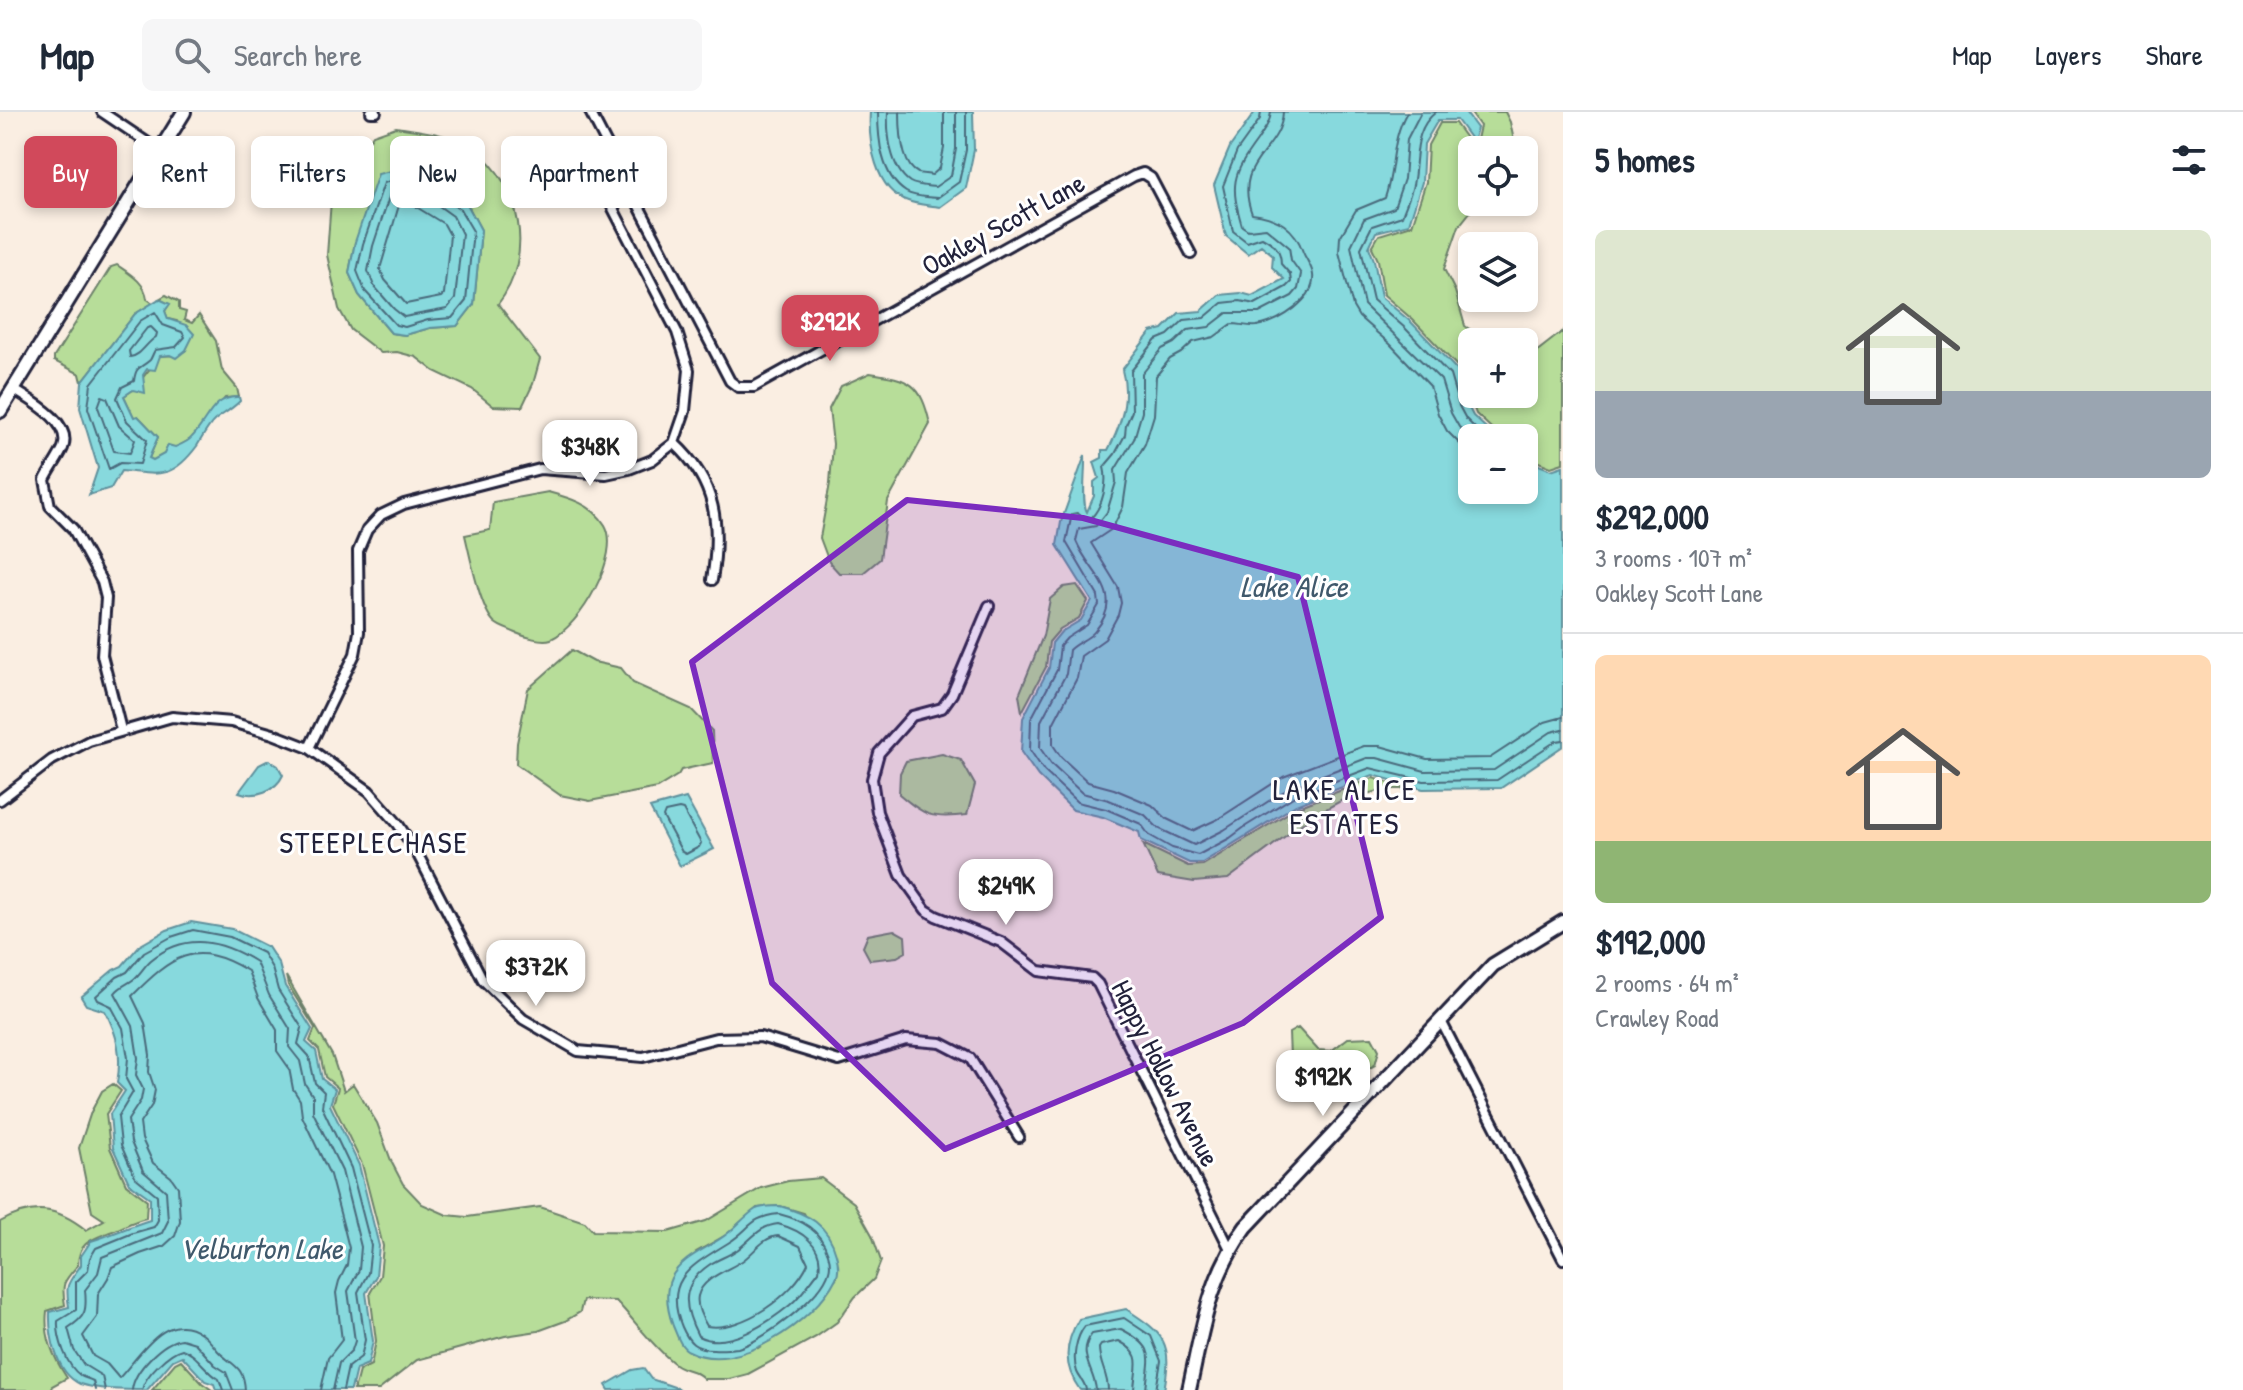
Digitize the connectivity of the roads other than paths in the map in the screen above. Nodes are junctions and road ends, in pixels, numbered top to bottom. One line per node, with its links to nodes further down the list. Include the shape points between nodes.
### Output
1 (102, 112): 4 (street)
2 (184, 112): 5 (street)
3 (590, 112): 8 (street, Oakley Scott Lane, via 730,381 738,387 754,387 1143,173 1151,178)
4 (138, 136)
5 (169, 136)
6 (133, 195): 9 (street)
7 (613, 208): 11 (street, via 677,332 689,370 685,411)
8 (1191, 254)
9 (13, 389): 10 (street); 14 (street, via 52,415 62,431 63,448 45,480 50,506 73,529 102,582 102,655)
10 (0, 411)
11 (674, 443): 12 (street, via 688,456 713,504 717,547); 15 (street, via 629,469 606,474 540,469 404,504 381,515 358,551 355,654)
12 (712, 580)
13 (989, 606): 20 (street, Happy Hollow Avenue, via 942,708 912,716 879,753 872,779 890,848 913,894 936,916 1001,942 1039,971 1092,978 1098,984)
14 (121, 730): 15 (street, via 172,717 231,722); 16 (street, via 52,760)
15 (309, 748): 19 (street, via 369,791 398,824 483,980 523,1019 578,1051 643,1057 716,1038 760,1037 839,1061 906,1040 941,1043 970,1058)
16 (0, 800)
17 (1563, 922): 18 (street, via 1493,965)
18 (1440, 1019): 20 (street); 21 (street)
19 (1019, 1137)
20 (1230, 1249): 22 (street, via 1213,1285)
21 (1563, 1259)
22 (1189, 1390)

